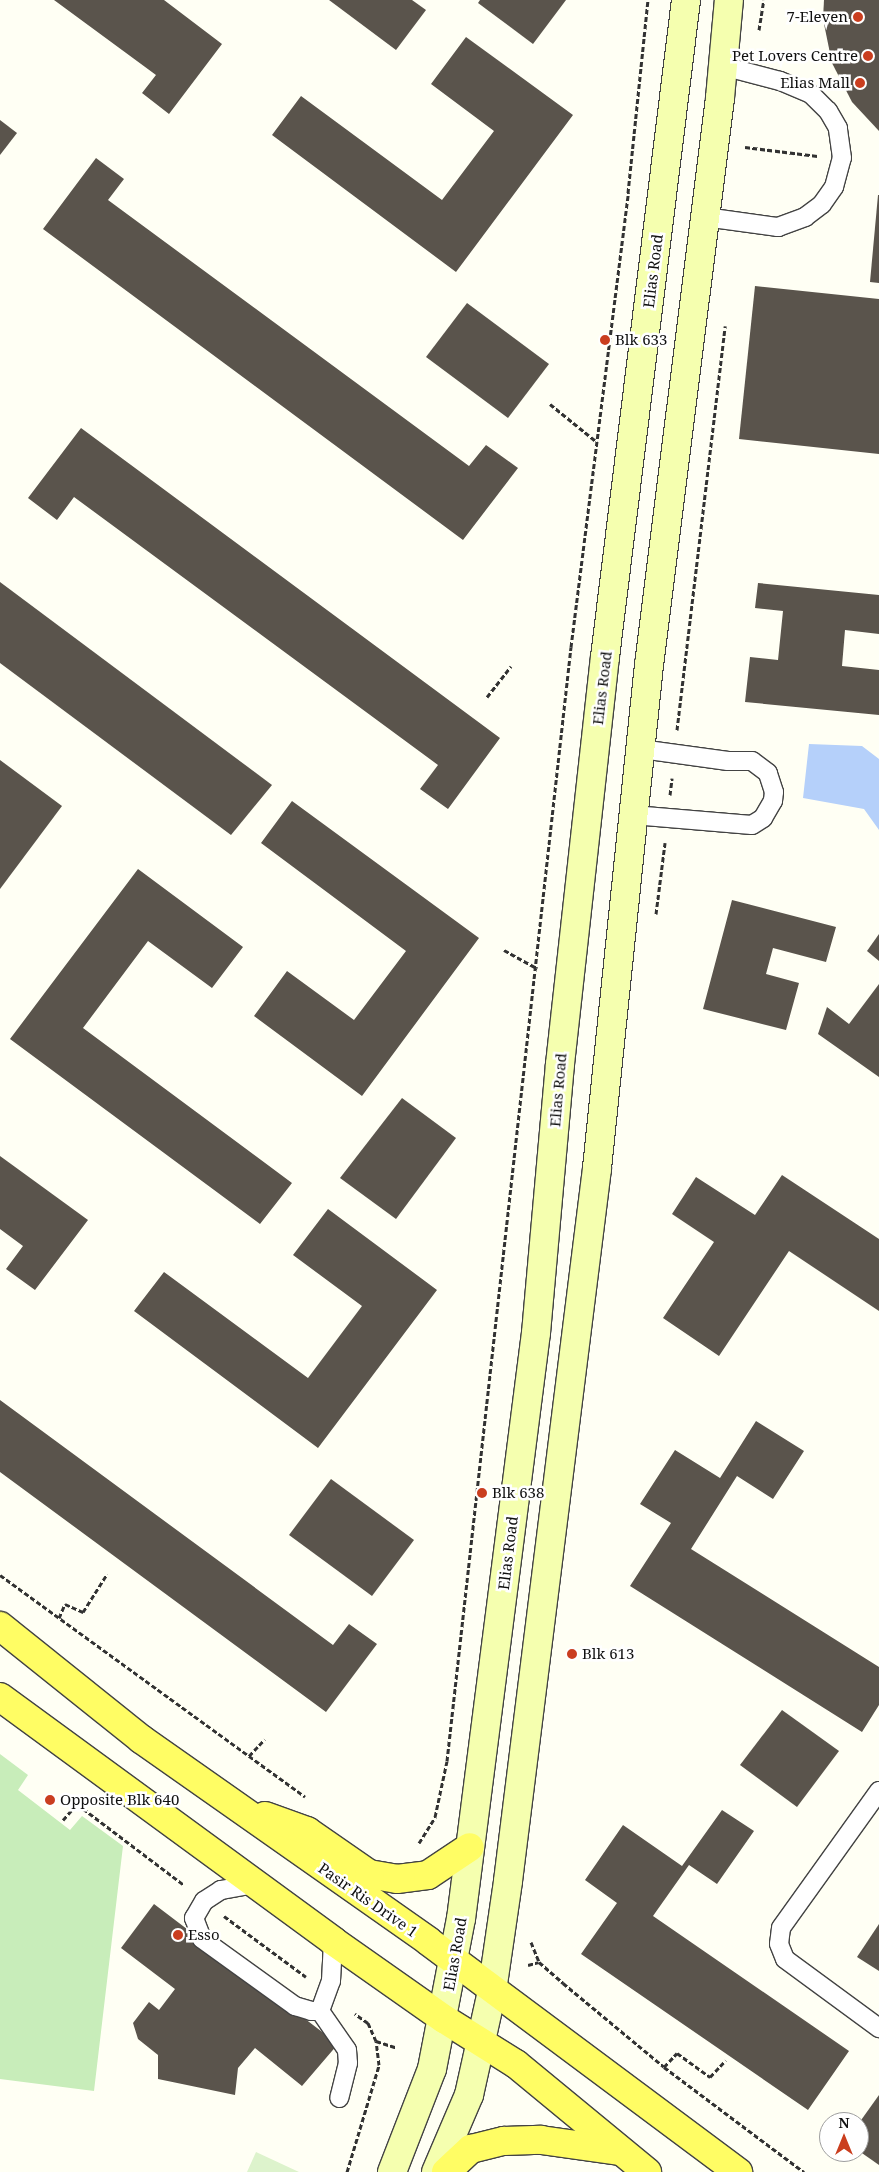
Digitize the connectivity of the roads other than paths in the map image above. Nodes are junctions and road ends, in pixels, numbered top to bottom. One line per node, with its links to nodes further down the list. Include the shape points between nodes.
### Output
1 (686, 0): 11 (main road, Elias Road, via 570,976 536,1333)
2 (730, 0): 3 (main road)
3 (723, 66): 4 (main road); 4 (lane, via 780,81 811,94 828,111 838,128 842,158 834,187 822,204 805,217 778,227)
4 (705, 217): 5 (main road)
5 (640, 749): 6 (main road); 6 (lane, via 728,761 752,761 768,773 774,792 773,802 763,818 752,825)
6 (633, 815): 15 (main road, via 597,1168 550,1560)
7 (0, 1626): 10 (main road, Pasir Ris Drive 1, via 141,1739)
8 (0, 1697): 12 (main road)
9 (879, 1791): 18 (lane, via 782,1928 779,1944 785,1960)
10 (230, 1804): 11 (main road, via 307,1832 368,1874 397,1879 428,1875); 14 (main road, Pasir Ris Drive 1)
11 (470, 1847): 14 (main road, Elias Road)
12 (255, 1884): 13 (main road); 16 (lane, via 221,1890 204,1901 194,1918 202,1939 295,2006)
13 (333, 1942): 16 (lane, via 331,1981); 17 (main road)
14 (454, 1961): 15 (main road, Pasir Ris Drive 1); 17 (main road, Elias Road)
15 (492, 1991): 19 (main road); 26 (main road, Pasir Ris Drive 1)
16 (320, 2011): 20 (lane, via 347,2050 348,2063)
17 (444, 2019): 19 (main road); 22 (main road, Elias Road, via 432,2069)
18 (879, 2028)
19 (480, 2041): 21 (main road, via 516,2064); 23 (main road, via 469,2095)
20 (339, 2098)
21 (619, 2151): 24 (main road, via 541,2140 504,2141 471,2149); 25 (main road)
22 (392, 2172)
23 (436, 2172)
24 (446, 2172)
25 (647, 2172)
26 (738, 2172)

